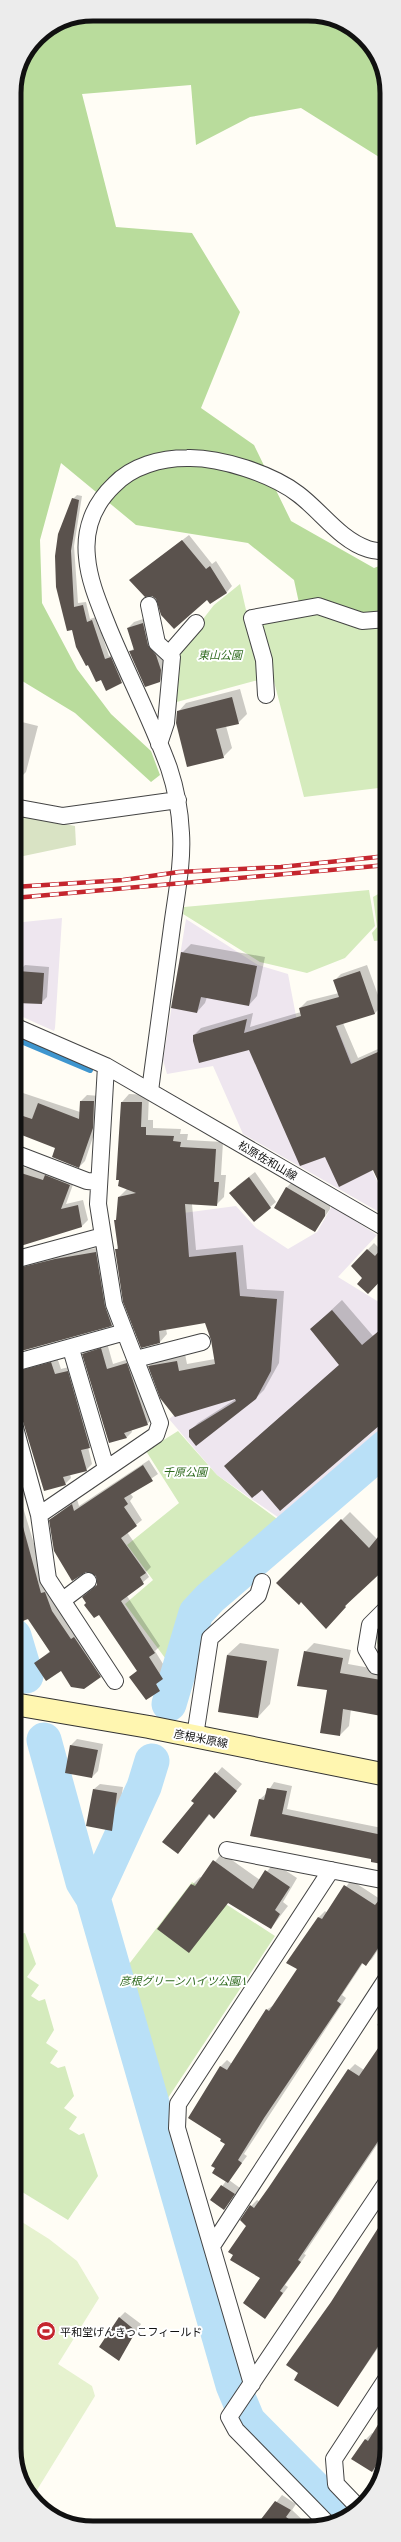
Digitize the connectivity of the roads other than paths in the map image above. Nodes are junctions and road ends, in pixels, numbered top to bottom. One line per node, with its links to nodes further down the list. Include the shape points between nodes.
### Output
1 (380, 551): 7 (street, via 368,549 339,531 298,493 277,481 212,460 188,457 164,459 140,467 117,481 103,495 93,511 86,556 104,616)
2 (149, 605): 5 (street, via 157,643)
3 (380, 619): 6 (street, via 362,621 318,606 252,618 264,660)
4 (196, 622): 5 (street)
5 (169, 654): 7 (street, via 172,657 166,723)
6 (266, 695)
7 (159, 744): 8 (street)
8 (178, 800): 9 (street, via 63,816); 12 (street, via 181,836 177,885)
9 (21, 807)
10 (21, 1029): 11 (street, 松原佐和山線)
11 (106, 1066): 12 (street, 松原佐和山線); 14 (street)
12 (150, 1091): 15 (street, 松原佐和山線)
13 (21, 1156): 14 (street, via 87,1181)
14 (99, 1182): 16 (street, via 98,1204)
15 (380, 1225)
16 (102, 1236): 17 (street); 18 (street, via 114,1304)
17 (21, 1258)
18 (125, 1332): 20 (street); 21 (street)
19 (202, 1342): 21 (street)
20 (71, 1349): 22 (street); 24 (street)
21 (136, 1359): 24 (street, via 160,1423 156,1435)
22 (21, 1361)
23 (21, 1449): 25 (street)
24 (106, 1468): 25 (street)
25 (39, 1515): 28 (street, via 48,1579)
26 (88, 1581): 28 (street)
27 (262, 1582): 33 (street, via 258,1595 210,1638)
28 (63, 1600): 31 (street)
29 (380, 1615): 30 (street, via 370,1625 366,1649 376,1666)
30 (380, 1667)
31 (115, 1680)
32 (21, 1705): 33 (main road, 彦根米原線)
33 (194, 1736): 34 (main road, 彦根米原線)
34 (380, 1774)
35 (227, 1850): 36 (street)
36 (332, 1870): 37 (street); 40 (street, via 178,2104 177,2128)
37 (380, 1880)
38 (380, 1989): 40 (street)
39 (380, 2192): 41 (street)
40 (212, 2246): 41 (street)
41 (249, 2388): 44 (street, via 229,2417 236,2430)
42 (380, 2389): 43 (street, via 334,2459 336,2484)
43 (355, 2504)
44 (324, 2520)

